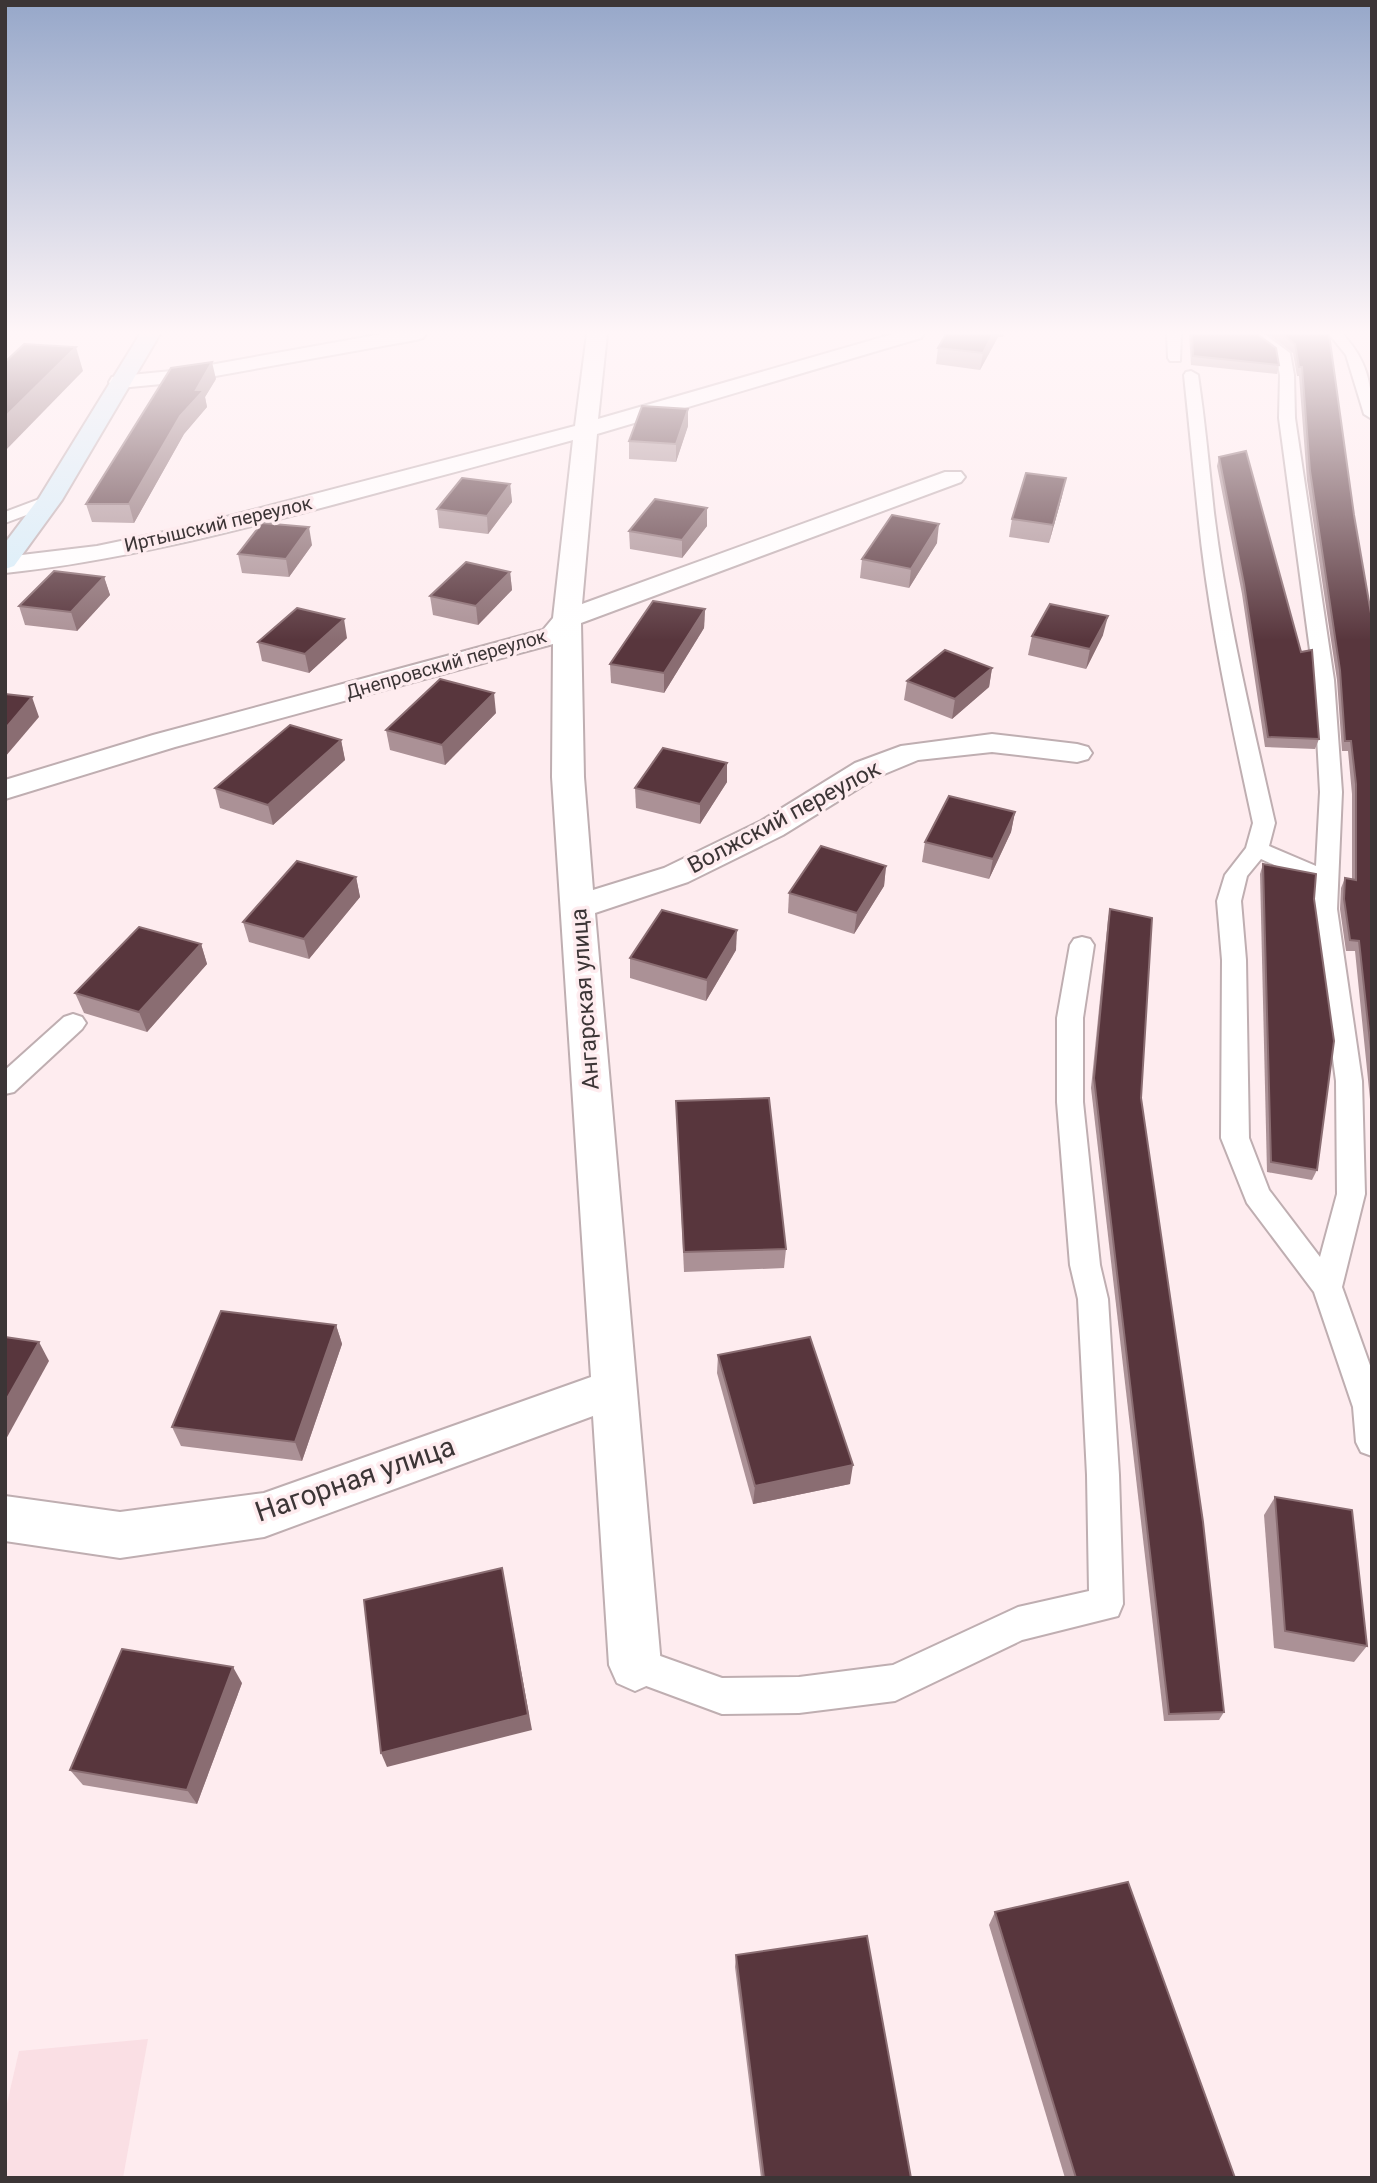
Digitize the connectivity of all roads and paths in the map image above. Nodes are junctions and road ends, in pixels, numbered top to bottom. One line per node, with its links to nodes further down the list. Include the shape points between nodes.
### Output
1 (88, 436): 7 (street)
2 (567, 436): 9 (street, Иртышский переулок, via 206,530 57,561)
3 (586, 436): 10 (street, Ангарская улица)
4 (1199, 436): 13 (lane, via 1231,672 1264,823)
5 (1291, 436): 14 (lane, via 1325,680 1331,792)
6 (953, 477): 10 (street, Днепровский переулок)
7 (50, 500): 8 (lane); 9 (street)
8 (5, 518)
9 (5, 563)
10 (567, 619): 12 (street, Днепровский переулок, via 553,636 164,741); 15 (street, Ангарская улица, via 568,777)
11 (1077, 754): 15 (street, Волжский переулок, via 992,743 912,752 866,770 772,828 676,875)
12 (5, 790)
13 (1257, 849): 14 (lane); 19 (lane, via 1236,875 1228,901 1234,960 1235,1139 1257,1195)
14 (1326, 880): 19 (lane, via 1325,909 1349,1080 1351,1194)
15 (578, 907): 20 (street, Ангарская улица)
16 (1082, 945): 23 (lane, via 1070,1018 1070,1102 1085,1265 1093,1299 1106,1604 1018,1624 895,1683 799,1695 722,1696)
17 (73, 1023): 18 (lane)
18 (5, 1085)
19 (1327, 1287): 21 (lane, via 1369,1407)
20 (614, 1388): 22 (street, Нагорная улица, via 264,1515 120,1535); 23 (street, Ангарская улица)
21 (1372, 1442)
22 (5, 1518)
23 (635, 1665)

